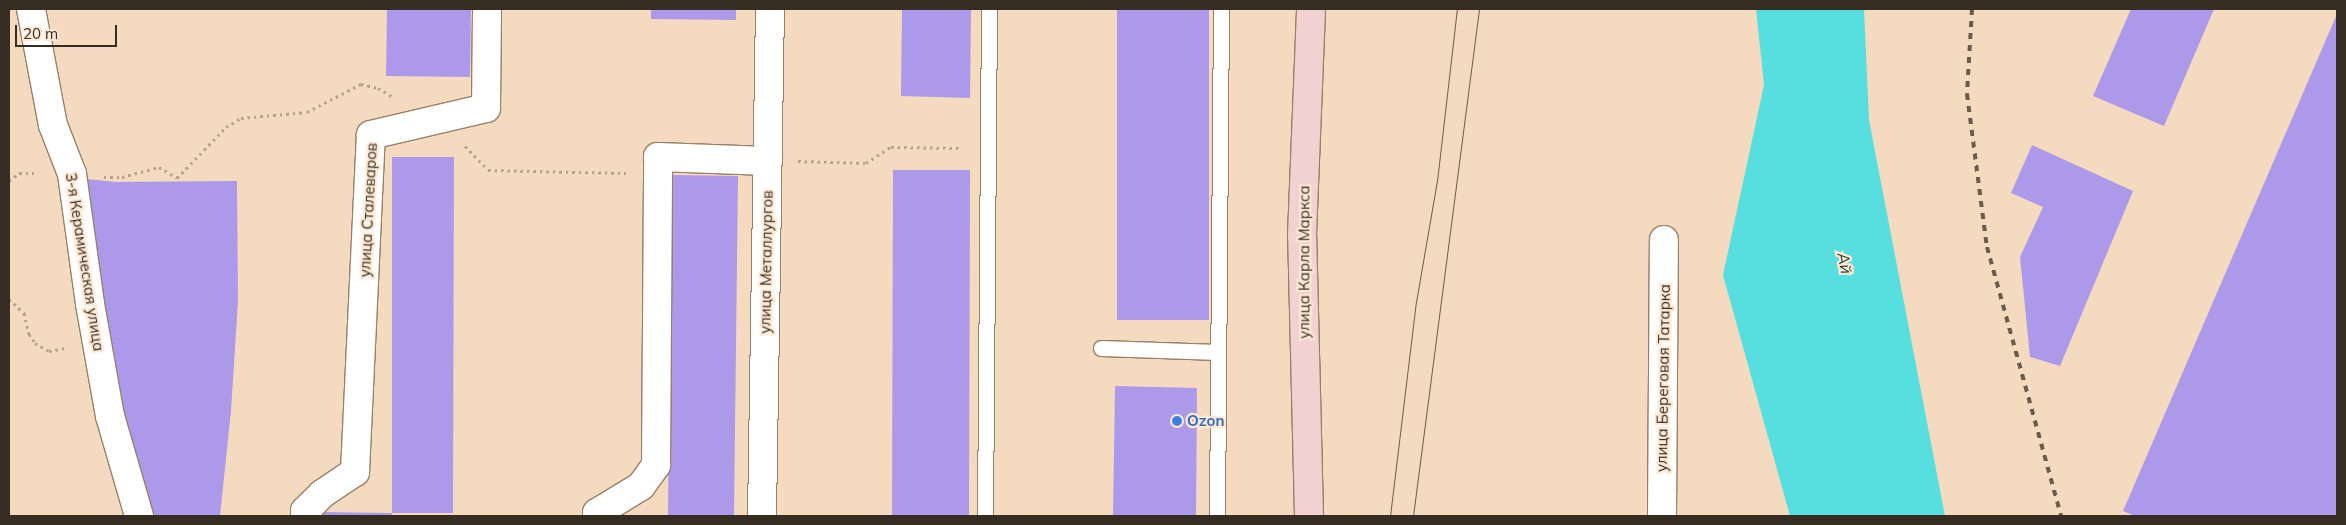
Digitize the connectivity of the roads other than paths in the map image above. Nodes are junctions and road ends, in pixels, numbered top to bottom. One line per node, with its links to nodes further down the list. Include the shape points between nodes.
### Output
1 (30, 9): 11 (street, 3-я Керамическая улица, via 54,125 72,174 110,416)
2 (487, 9): 12 (street, улица Сталеваров, via 486,108 371,135 356,472 322,494 305,511)
3 (770, 9): 7 (street, улица Металлургов)
4 (990, 9): 15 (lane)
5 (1221, 9): 10 (lane)
6 (1311, 9): 17 (main road, улица Карла Маркса, via 1302,235)
7 (768, 160): 13 (street, via 658,157 656,465 641,486); 14 (street, улица Металлургов)
8 (1664, 240): 18 (street, улица Береговая Татарка)
9 (1101, 348): 10 (lane)
10 (1218, 352): 16 (lane)
11 (139, 516)
12 (305, 516)
13 (596, 516)
14 (762, 516)
15 (985, 516)
16 (1217, 516)
17 (1309, 516)
18 (1662, 516)

